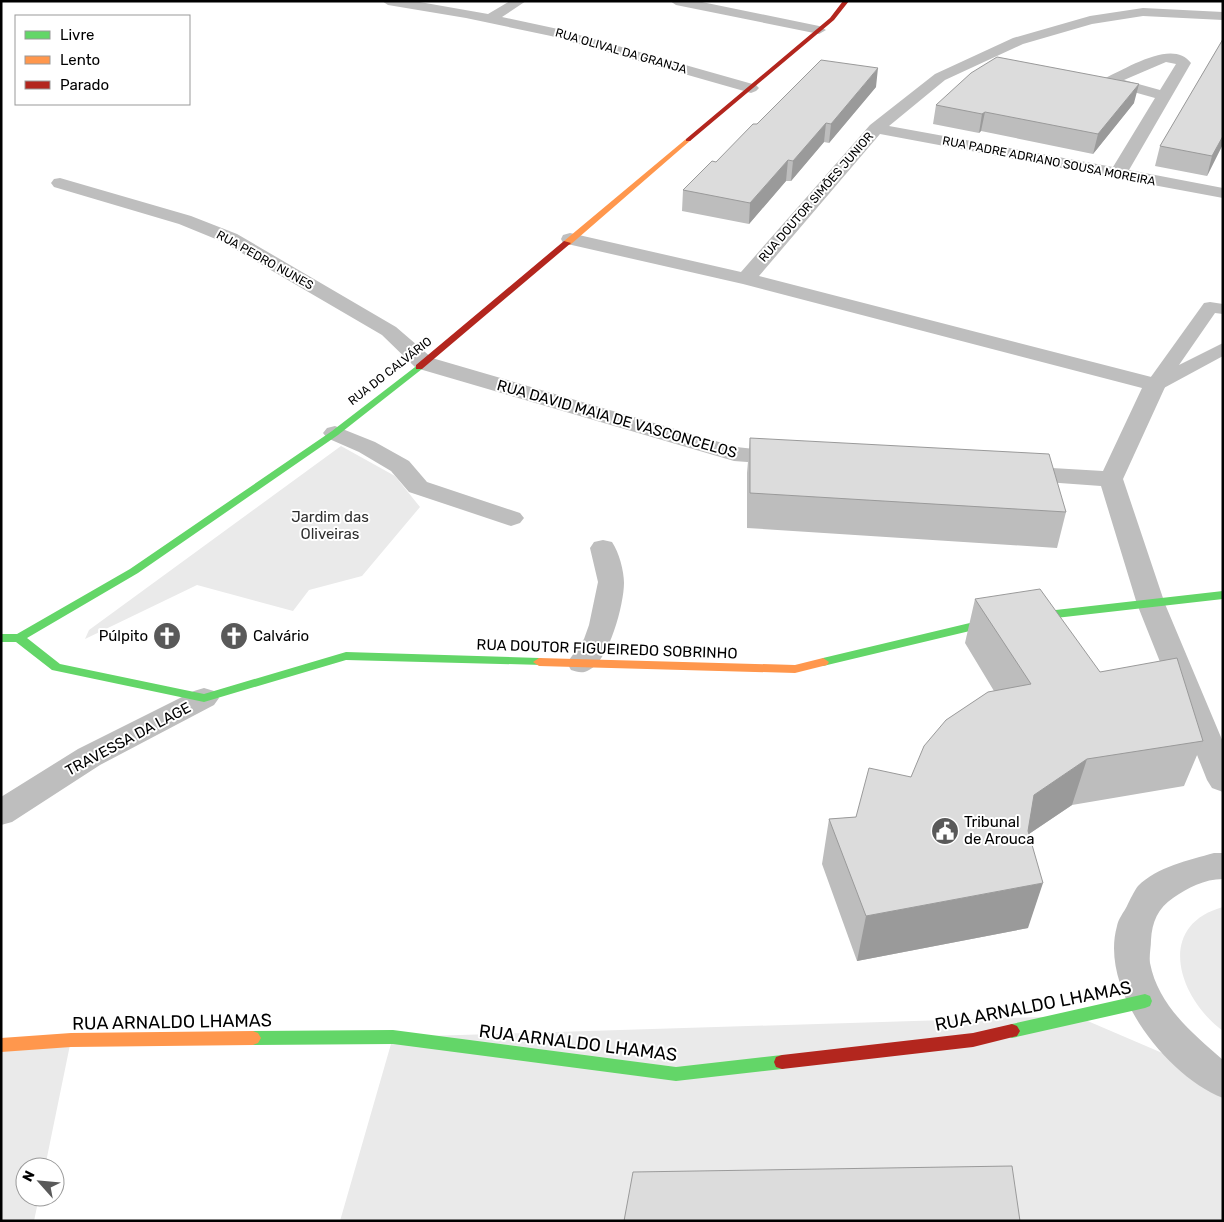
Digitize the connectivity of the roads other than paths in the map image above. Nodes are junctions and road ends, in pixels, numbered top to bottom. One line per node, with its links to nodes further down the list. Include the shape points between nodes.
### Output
1 (388, 1): 6 (street, RUA OLIVAL DA GRANJA)
2 (520, 1): 6 (street)
3 (676, 1): 7 (street)
4 (846, 1): 7 (street, RUA DO CALVÁRIO)
5 (1223, 16): 10 (street, RUA DOUTOR SIMÕES JUNIOR, via 1142,12 1090,20 1018,41 940,77)
6 (490, 19): 8 (street, RUA OLIVAL DA GRANJA, via 553,32)
7 (819, 30): 8 (street, RUA DO CALVÁRIO)
8 (751, 88): 14 (street, RUA DO CALVÁRIO)
9 (1164, 96): 11 (street)
10 (876, 128): 11 (street, RUA PADRE ADRIANO SOUSA MOREIRA); 15 (street, RUA DOUTOR SIMÕES JUNIOR)
11 (1118, 174): 13 (street, RUA PADRE ADRIANO SOUSA MOREIRA)
12 (60, 183): 18 (street, RUA PEDRO NUNES, via 185,220 230,238 389,331)
13 (1223, 193)
14 (570, 239): 15 (street); 18 (street, RUA DO CALVÁRIO)
15 (746, 279): 21 (street)
16 (1223, 309): 21 (lane, via 1210,307)
17 (1223, 348): 19 (lane)
18 (424, 363): 22 (street, RUA DO CALVÁRIO); 23 (street, RUA DAVID MAIA DE VASCONCELOS, via 734,454)
19 (1193, 364): 20 (lane); 21 (lane)
20 (1223, 369)
21 (1155, 385): 25 (street)
22 (335, 433): 26 (street, via 400,466 418,487); 31 (street, RUA DO CALVÁRIO, via 134,571)
23 (804, 459)
24 (992, 471): 25 (street)
25 (1111, 479): 29 (street)
26 (511, 518)
27 (603, 548): 32 (street, via 610,582 602,625 597,642)
28 (1223, 595): 29 (street, RUA DOUTOR FIGUEIREDO SOBRINHO)
29 (1151, 604): 32 (street, RUA DOUTOR FIGUEIREDO SOBRINHO, via 995,621 794,669); 34 (street)
30 (1, 638): 31 (street)
31 (19, 638): 33 (street, RUA DOUTOR FIGUEIREDO SOBRINHO, via 56,667)
32 (581, 663): 33 (street, RUA DOUTOR FIGUEIREDO SOBRINHO, via 346,656)
33 (204, 698): 35 (street, TRAVESSA DA LAGE, via 89,757)
34 (1223, 780)
35 (1, 813)
36 (1223, 866): 37 (street, via 1178,876 1150,896 1134,926 1132,962)
37 (1146, 1002): 38 (street, RUA ARNALDO LHAMAS, via 972,1040 676,1074 394,1037 71,1040); 39 (street, via 1171,1038 1209,1072)
38 (1, 1045)
39 (1223, 1080)

